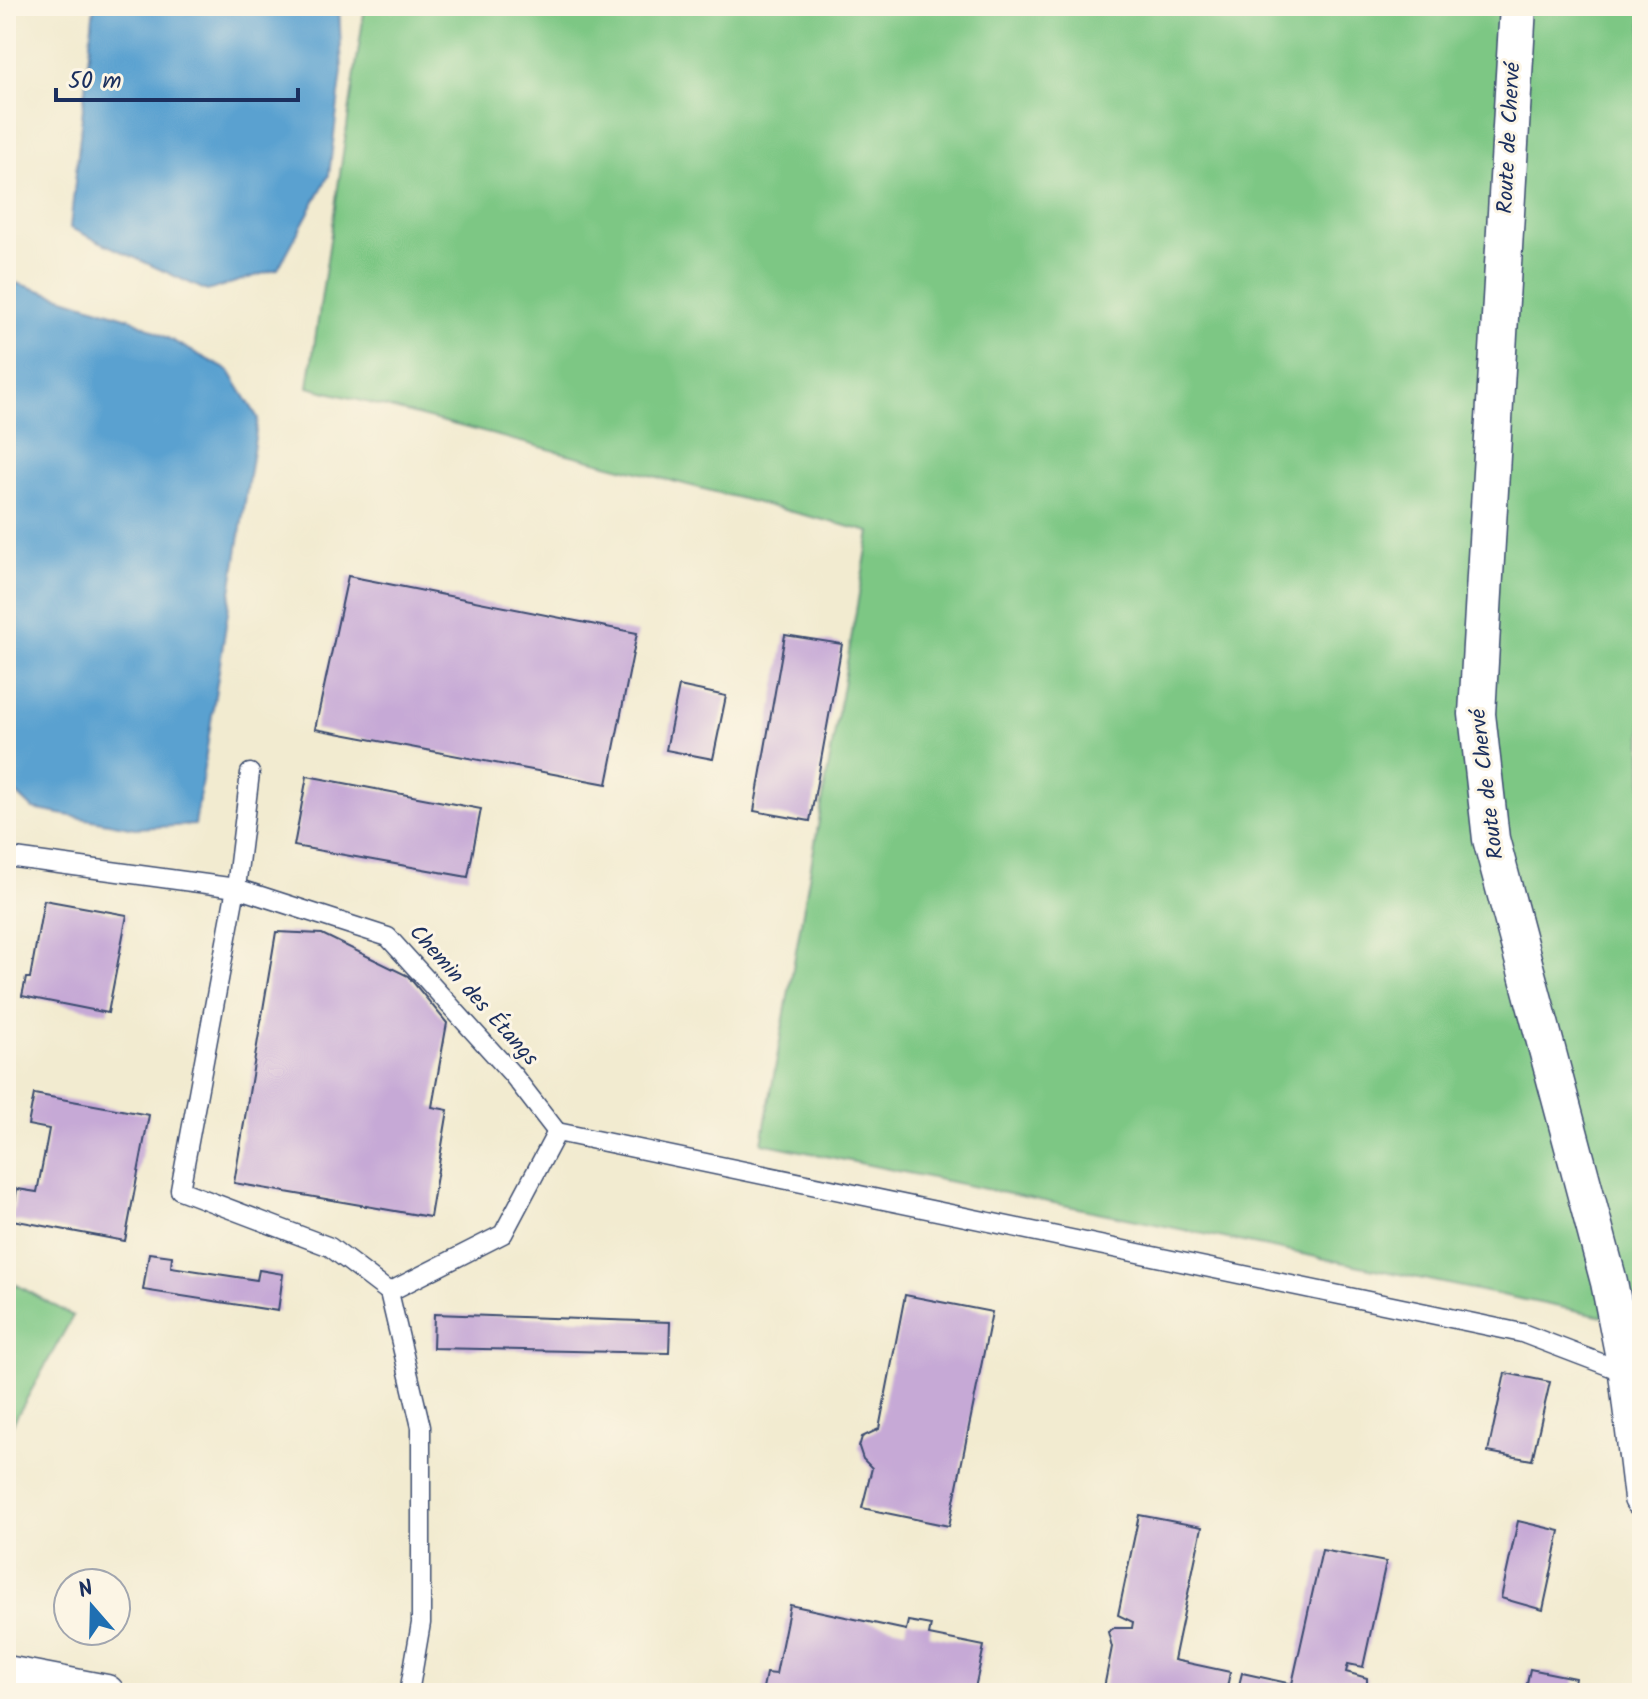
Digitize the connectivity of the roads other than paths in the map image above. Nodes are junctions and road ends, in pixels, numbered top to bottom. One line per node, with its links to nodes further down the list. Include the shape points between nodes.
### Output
1 (1518, 6): 7 (street, Route de Chervé, via 1477,714 1491,839)
2 (250, 773): 4 (lane)
3 (6, 852): 4 (lane, Chemin des Étangs, via 15,858)
4 (236, 888): 5 (lane, Chemin des Étangs, via 388,937 513,1075); 6 (lane, via 180,1190 330,1247)
5 (557, 1132): 6 (lane, via 503,1234); 8 (lane, via 1522,1333)
6 (389, 1292): 12 (lane, via 421,1427 421,1623)
7 (1630, 1316): 8 (street, Route de Chervé)
8 (1627, 1373): 9 (street, Route de Chervé)
9 (1642, 1498)
10 (6, 1674): 11 (street)
11 (106, 1693)
12 (409, 1693)

